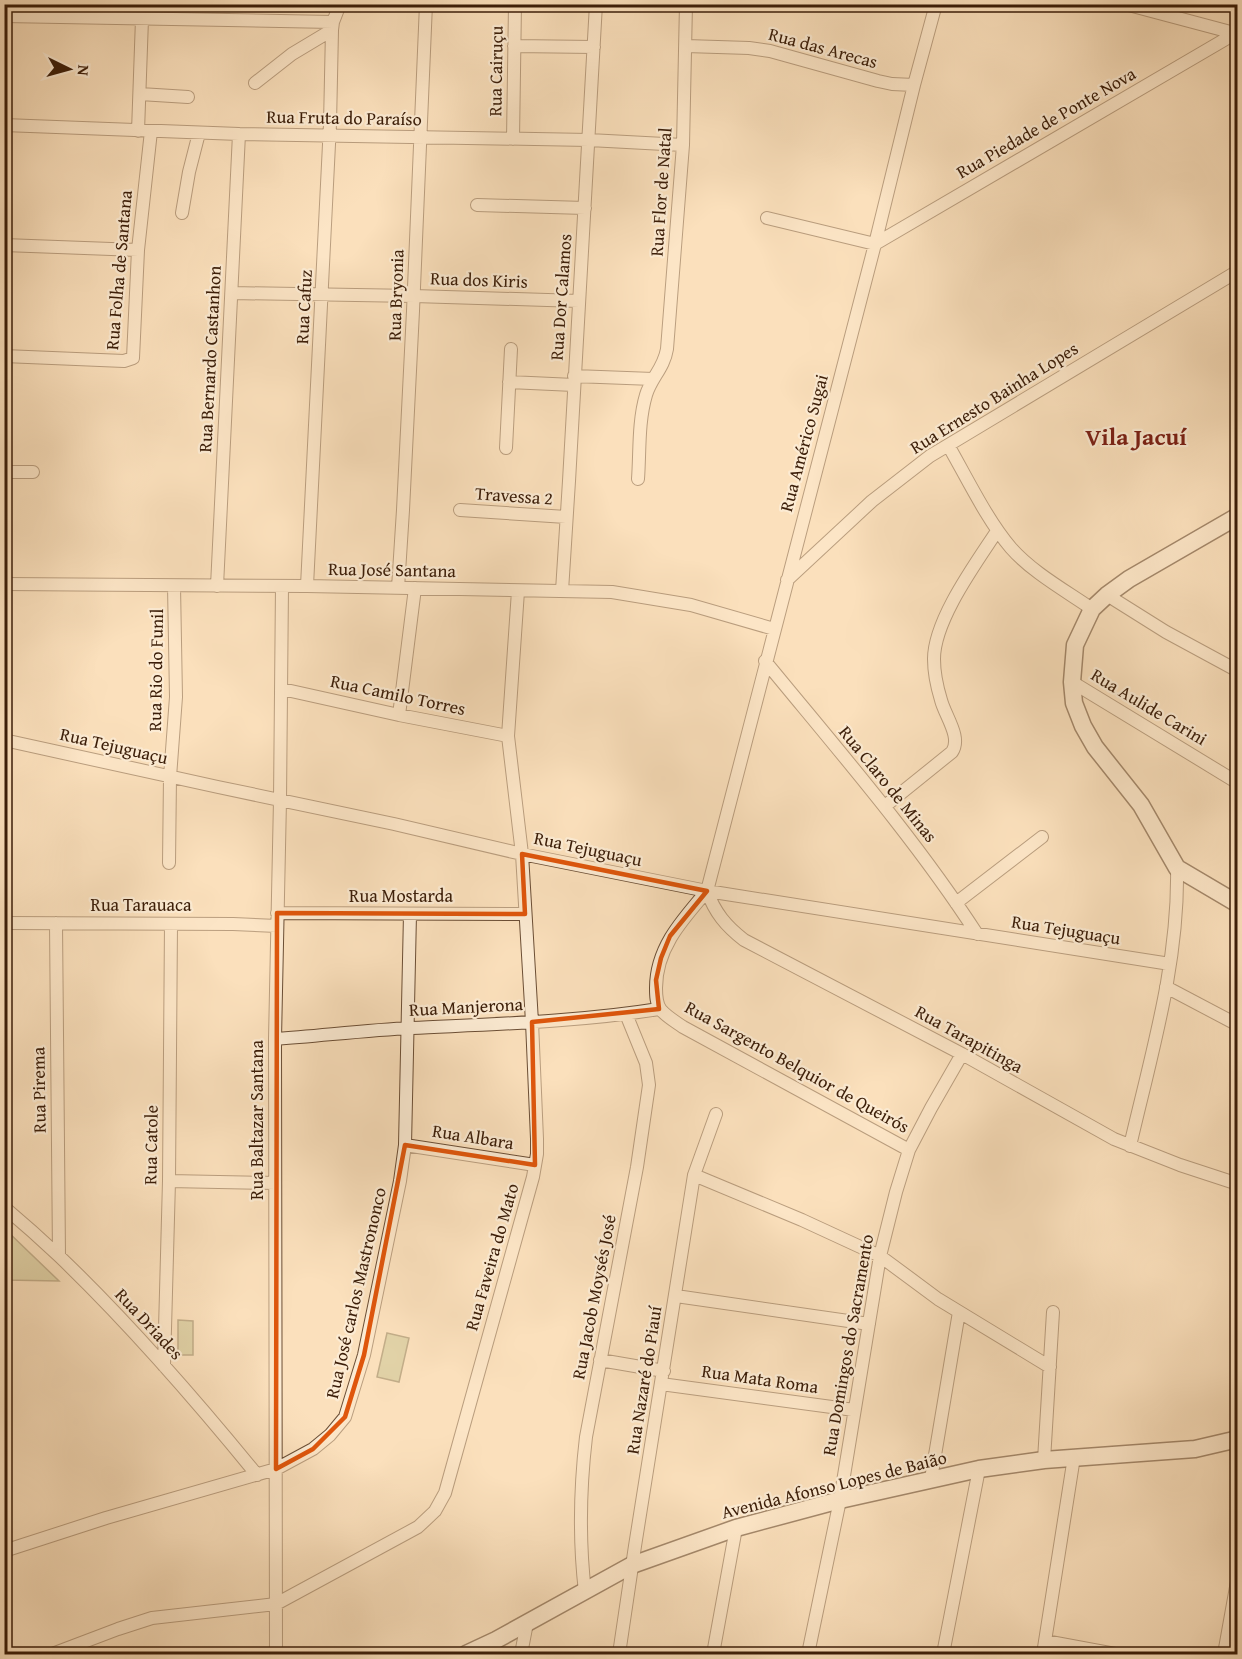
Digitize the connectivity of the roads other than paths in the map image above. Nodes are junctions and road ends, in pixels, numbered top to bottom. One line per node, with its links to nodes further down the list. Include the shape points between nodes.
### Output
1 (340, 4): 11 (street)
2 (426, 4): 25 (street, Rua Bryonia)
3 (515, 4): 13 (street, Rua Cairuçu)
4 (596, 4): 15 (street, Rua Dor Calamos)
5 (686, 4): 14 (street, Rua Flor de Natal)
6 (936, 4): 17 (street, Rua Américo Sugai)
7 (1125, 4): 8 (street)
8 (1163, 9): 12 (street)
9 (4, 16): 10 (street)
10 (142, 19): 11 (street); 18 (street, Rua Folha de Santana)
11 (333, 26): 16 (street); 24 (street, Rua Cafuz)
12 (1237, 34): 33 (street, Rua Piedade de Ponte Nova)
13 (514, 46): 15 (street); 26 (street, Rua Cairuçu)
14 (686, 46): 17 (street, Rua das Arecas, via 770,51 878,81); 28 (street, Rua Flor de Natal)
15 (594, 47): 27 (street, Rua Dor Calamos)
16 (255, 83)
17 (914, 85): 33 (street, Rua Américo Sugai)
18 (140, 94): 19 (street); 21 (street, Rua Folha de Santana)
19 (188, 97)
20 (4, 125): 21 (street, Rua Fruta do Paraíso)
21 (144, 131): 22 (street, Rua Fruta do Paraíso); 35 (street, Rua Folha de Santana)
22 (199, 133): 23 (street, Rua Fruta do Paraíso); 31 (street)
23 (239, 134): 24 (street, Rua Fruta do Paraíso); 37 (street, Rua Bernardo Castanhon)
24 (330, 136): 25 (street, Rua Fruta do Paraíso); 38 (street, Rua Cafuz)
25 (420, 137): 26 (street, Rua Fruta do Paraíso); 39 (street, Rua Bryonia)
26 (513, 139): 27 (street, Rua Fruta do Paraíso)
27 (589, 140): 28 (street, Rua Fruta do Paraíso); 30 (street, Rua Dor Calamos)
28 (683, 145): 43 (street, Rua Flor de Natal, via 667,349 665,361)
29 (477, 205): 30 (street)
30 (585, 208): 40 (street, Rua Dor Calamos)
31 (182, 213)
32 (767, 218): 33 (street)
33 (875, 244): 55 (street, Rua Américo Sugai)
34 (4, 245): 35 (street)
35 (138, 250): 42 (street, Rua Folha de Santana, via 132,359)
36 (1238, 271): 46 (street, Rua Ernesto Bainha Lopes)
37 (232, 293): 38 (street, Rua dos Kiris); 58 (street, Rua Bernardo Castanhon)
38 (322, 294): 39 (street, Rua dos Kiris); 60 (street, Rua Cafuz)
39 (414, 296): 40 (street, Rua dos Kiris); 61 (street, Rua Bryonia)
40 (579, 301): 44 (street, Rua Dor Calamos)
41 (511, 349): 45 (street)
42 (4, 356)
43 (653, 379): 44 (street); 50 (street, Rua Flor de Natal, via 644,403)
44 (574, 381): 45 (street); 53 (street, Rua Dor Calamos)
45 (509, 382): 47 (street)
46 (948, 446): 54 (street); 55 (street, Rua Ernesto Bainha Lopes, via 872,501)
47 (506, 448)
48 (4, 472): 49 (street)
49 (33, 472)
50 (638, 479)
51 (460, 510): 53 (street, Travessa 2)
52 (1238, 516): 65 (street)
53 (566, 518): 64 (street, Rua Dor Calamos)
54 (997, 531): 66 (street, via 1030,566); 78 (street, via 956,594 935,645 935,670 941,700 955,735 955,747)
55 (787, 580): 67 (street, Rua Américo Sugai)
56 (4, 584): 57 (street, Rua José Santana)
57 (174, 586): 58 (street, Rua José Santana); 75 (street, Rua Rio do Funil, via 176,697)
58 (217, 586): 59 (street, Rua José Santana)
59 (282, 586): 60 (street, Rua José Santana); 71 (street, Rua Baltazar Santana)
60 (307, 586): 61 (street, Rua José Santana)
61 (398, 588): 62 (street, Rua José Santana)
62 (415, 588): 63 (street, Rua José Santana); 72 (street)
63 (518, 591): 64 (street, Rua José Santana); 73 (street, Rua Faveira do Mato)
64 (562, 591): 67 (street, Rua José Santana, via 612,592 691,605)
65 (1107, 595): 66 (street); 69 (street)
66 (1092, 609): 70 (street, via 1075,645)
67 (774, 629): 68 (street, Rua Américo Sugai)
68 (765, 661): 78 (street, Rua Claro de Minas); 83 (street, Rua Américo Sugai)
69 (1238, 671)
70 (1072, 682): 76 (street, Rua Aulide Carini); 82 (street, via 1074,703 1083,726 1141,805)
71 (282, 689): 72 (street, Rua Camilo Torres); 77 (street, Rua Baltazar Santana)
72 (399, 715): 73 (street, Rua Camilo Torres)
73 (508, 736): 80 (street, Rua Faveira do Mato)
74 (4, 740): 75 (street, Rua Tejuguaçu)
75 (170, 777): 77 (street, Rua Tejuguaçu); 81 (street, Rua Rio do Funil)
76 (1238, 783)
77 (280, 800): 80 (street, Rua Tejuguaçu); 88 (street, Rua Baltazar Santana)
78 (885, 806): 84 (street, Rua Claro de Minas)
79 (1042, 837): 84 (street)
80 (522, 854): 83 (street, Rua Tejuguaçu); 87 (street, Rua Faveira do Mato)
81 (169, 863)
82 (1177, 868): 85 (street); 93 (street, via 1176,924)
83 (706, 891): 92 (street, Rua Tejuguaçu); 95 (street, Rua Sargento Belquior de Queirós, via 670,936 661,958 656,980); 101 (street, Rua Tarapitinga, via 720,918 744,940)
84 (956, 903): 92 (street, Rua Claro de Minas)
85 (1238, 904)
86 (410, 914): 87 (street, Rua Mostarda); 88 (street, Rua Mostarda); 99 (street, Rua José carlos Mastrononco)
87 (525, 914): 97 (street, Rua Faveira do Mato)
88 (277, 919): 91 (street, Rua Tarauaca); 100 (street, Rua Baltazar Santana)
89 (4, 922): 90 (street, Rua Tarauaca)
90 (56, 923): 91 (street, Rua Tarauaca); 113 (street, Rua Pirema)
91 (171, 924): 108 (street, Rua Catole)
92 (977, 934): 93 (street, Rua Tejuguaçu)
93 (1170, 964): 94 (street)
94 (1166, 987): 98 (street); 104 (street)
95 (659, 1009): 96 (street, Rua Manjerona); 105 (street, Rua Sargento Belquior de Queirós, via 683,1027)
96 (626, 1014): 97 (street, Rua Manjerona); 118 (street, Rua Jacob Moysés José, via 646,1062 649,1085 638,1167)
97 (532, 1022): 99 (street, Rua Manjerona); 106 (street, Rua Faveira do Mato)
98 (1238, 1024)
99 (407, 1028): 100 (street, Rua Manjerona); 103 (street, Rua José carlos Mastrononco)
100 (274, 1039): 109 (street, Rua Baltazar Santana)
101 (962, 1054): 104 (street, Rua Tarapitinga); 105 (street, Rua Domingos do Sacramento)
102 (716, 1114): 107 (street, Rua Nazaré do Piauí)
103 (405, 1145): 106 (street, Rua Albara); 126 (street, Rua José carlos Mastrononco, via 366,1344 345,1417 313,1449)
104 (1130, 1146): 110 (street, Rua Tarapitinga)
105 (909, 1150): 112 (street, Rua Domingos do Sacramento)
106 (535, 1166): 136 (street, Rua Faveira do Mato, via 441,1502 418,1527)
107 (694, 1175): 112 (street); 114 (street, Rua Nazaré do Piauí)
108 (169, 1181): 109 (street); 119 (street, Rua Catole)
109 (275, 1183): 126 (street, Rua Baltazar Santana)
110 (1238, 1185)
111 (4, 1207): 113 (street, Rua Driades)
112 (880, 1256): 115 (street); 117 (street, Rua Domingos do Sacramento)
113 (59, 1257): 119 (street, Rua Driades)
114 (676, 1296): 117 (street); 121 (street, Rua Nazaré do Piauí)
115 (959, 1312): 120 (street); 129 (street)
116 (1053, 1312): 120 (street)
117 (868, 1324): 122 (street, Rua Domingos do Sacramento)
118 (600, 1360): 121 (street, Rua Mata Roma); 135 (street, Rua Jacob Moysés José, via 582,1471)
119 (164, 1366): 128 (street, Rua Driades)
120 (1050, 1367): 125 (street)
121 (663, 1378): 122 (street, Rua Mata Roma); 133 (street, Rua Nazaré do Piauí)
122 (854, 1410): 130 (street, Rua Domingos do Sacramento)
123 (1238, 1439): 124 (street, Avenida Afonso Lopes de Baião, via 1195,1449)
124 (1074, 1457): 125 (street, Avenida Afonso Lopes de Baião); 138 (street)
125 (1044, 1460): 127 (street, Avenida Afonso Lopes de Baião)
126 (276, 1468): 128 (street, Rua José carlos Mastrononco); 136 (street, Rua Baltazar Santana)
127 (979, 1469): 129 (street, Avenida Afonso Lopes de Baião); 146 (street)
128 (257, 1474): 132 (street, Rua José carlos Mastrononco)
129 (931, 1479): 130 (street, Avenida Afonso Lopes de Baião)
130 (840, 1500): 131 (street, Avenida Afonso Lopes de Baião); 145 (street, Rua Domingos do Sacramento)
131 (736, 1528): 133 (street, Avenida Afonso Lopes de Baião); 144 (street)
132 (4, 1551)
133 (632, 1565): 135 (street, Avenida Afonso Lopes de Baião); 143 (street, Rua Nazaré do Piauí)
134 (1238, 1576): 149 (street)
135 (585, 1592): 137 (street, Avenida Afonso Lopes de Baião)
136 (276, 1604): 139 (street, Rua Faveira do Mato, via 152,1618); 140 (street, Rua Baltazar Santana)
137 (527, 1623): 141 (street, Avenida Afonso Lopes de Baião); 142 (street)
138 (1045, 1641): 147 (street); 148 (street)
139 (52, 1654)
140 (276, 1654)
141 (466, 1654)
142 (521, 1654)
143 (619, 1654)
144 (713, 1654)
145 (808, 1654)
146 (943, 1654)
147 (1043, 1654)
148 (1115, 1654)
149 (1224, 1654)

